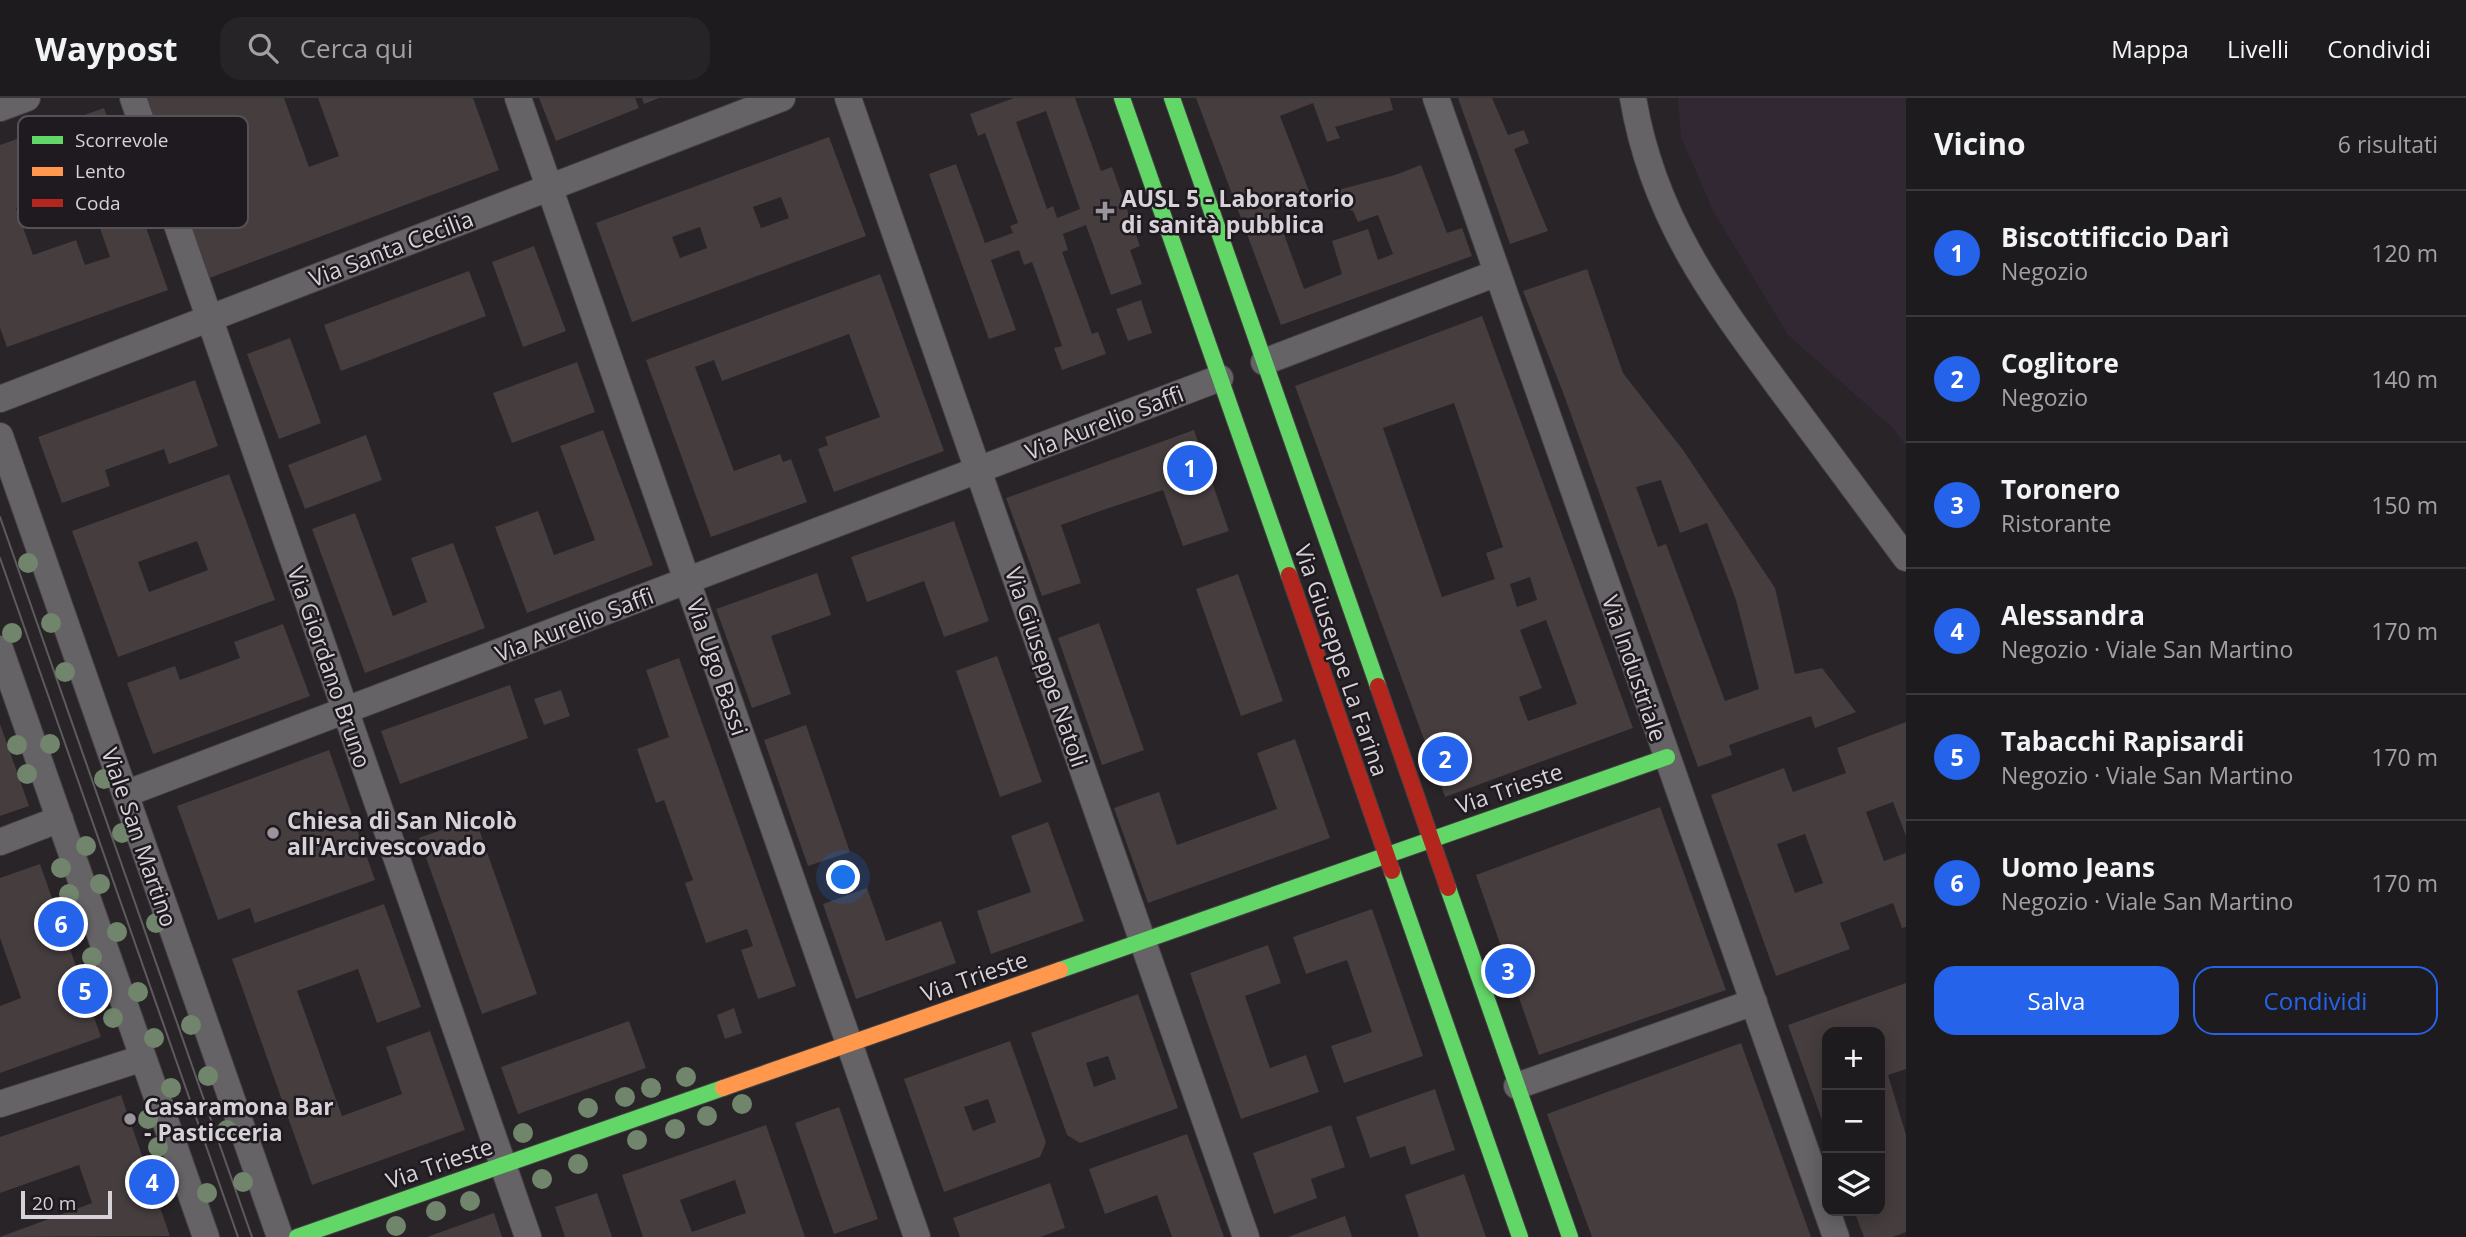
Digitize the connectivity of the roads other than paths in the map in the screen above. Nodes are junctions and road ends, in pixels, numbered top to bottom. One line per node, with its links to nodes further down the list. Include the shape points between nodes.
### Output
1 (27, 98): 10 (street)
2 (132, 98): 11 (street, Via Giordano Bruno)
3 (519, 98): 12 (street, Via Ugo Bassi)
4 (782, 98): 12 (street, Via Santa Cecilia)
5 (848, 98): 20 (street, Via Giuseppe Natoli)
6 (1122, 98): 17 (main road, Via Giuseppe La Farina)
7 (1172, 98): 16 (main road, Via Giuseppe La Farina)
8 (1436, 98): 14 (street, Via Industriale)
9 (1633, 98): 21 (street, via 1652,176 1697,271)
10 (0, 108)
11 (138, 116)
12 (550, 187): 15 (street, Via Santa Cecilia); 22 (street, Via Ugo Bassi)
13 (178, 228): 15 (street, Via Giordano Bruno)
14 (1497, 273): 16 (street); 25 (street, Via Industriale)
15 (209, 318): 18 (street, Via Santa Cecilia); 24 (street, Via Giordano Bruno)
16 (1264, 362): 28 (main road, Via Giuseppe La Farina)
17 (1220, 378): 20 (street, Via Aurelio Saffi); 30 (main road, Via Giuseppe La Farina)
18 (0, 399)
19 (0, 436): 26 (street, Viale San Martino)
20 (978, 470): 22 (street, Via Aurelio Saffi); 31 (street, Via Giuseppe Natoli)
21 (1906, 558)
22 (688, 580): 24 (street, Via Aurelio Saffi); 33 (street, Via Ugo Bassi)
23 (0, 649): 27 (street)
24 (345, 711): 26 (street, Via Aurelio Saffi); 37 (street, Via Giordano Bruno)
25 (1667, 757): 28 (main road, Via Trieste); 32 (street, Via Industriale)
26 (125, 794): 39 (street, Viale San Martino)
27 (60, 820): 29 (street); 34 (street)
28 (1431, 840): 30 (main road, Via Trieste); 35 (main road, Via Giuseppe La Farina)
29 (0, 842)
30 (1387, 855): 31 (main road, Via Trieste); 44 (main road, Via Giuseppe La Farina)
31 (1143, 941): 33 (main road, Via Trieste); 43 (street, Via Giuseppe Natoli)
32 (1754, 1002): 35 (street); 46 (street, Via Industriale)
33 (850, 1044): 37 (main road, Via Trieste); 42 (street, Via Ugo Bassi)
34 (144, 1058): 36 (street); 38 (street)
35 (1517, 1086): 45 (main road, Via Giuseppe La Farina)
36 (0, 1104)
37 (503, 1165): 40 (main road, Via Trieste); 41 (street, Via Giordano Bruno)
38 (206, 1237)
39 (280, 1237)
40 (297, 1237)
41 (527, 1237)
42 (918, 1237)
43 (1246, 1237)
44 (1520, 1237)
45 (1570, 1237)
46 (1836, 1237)

